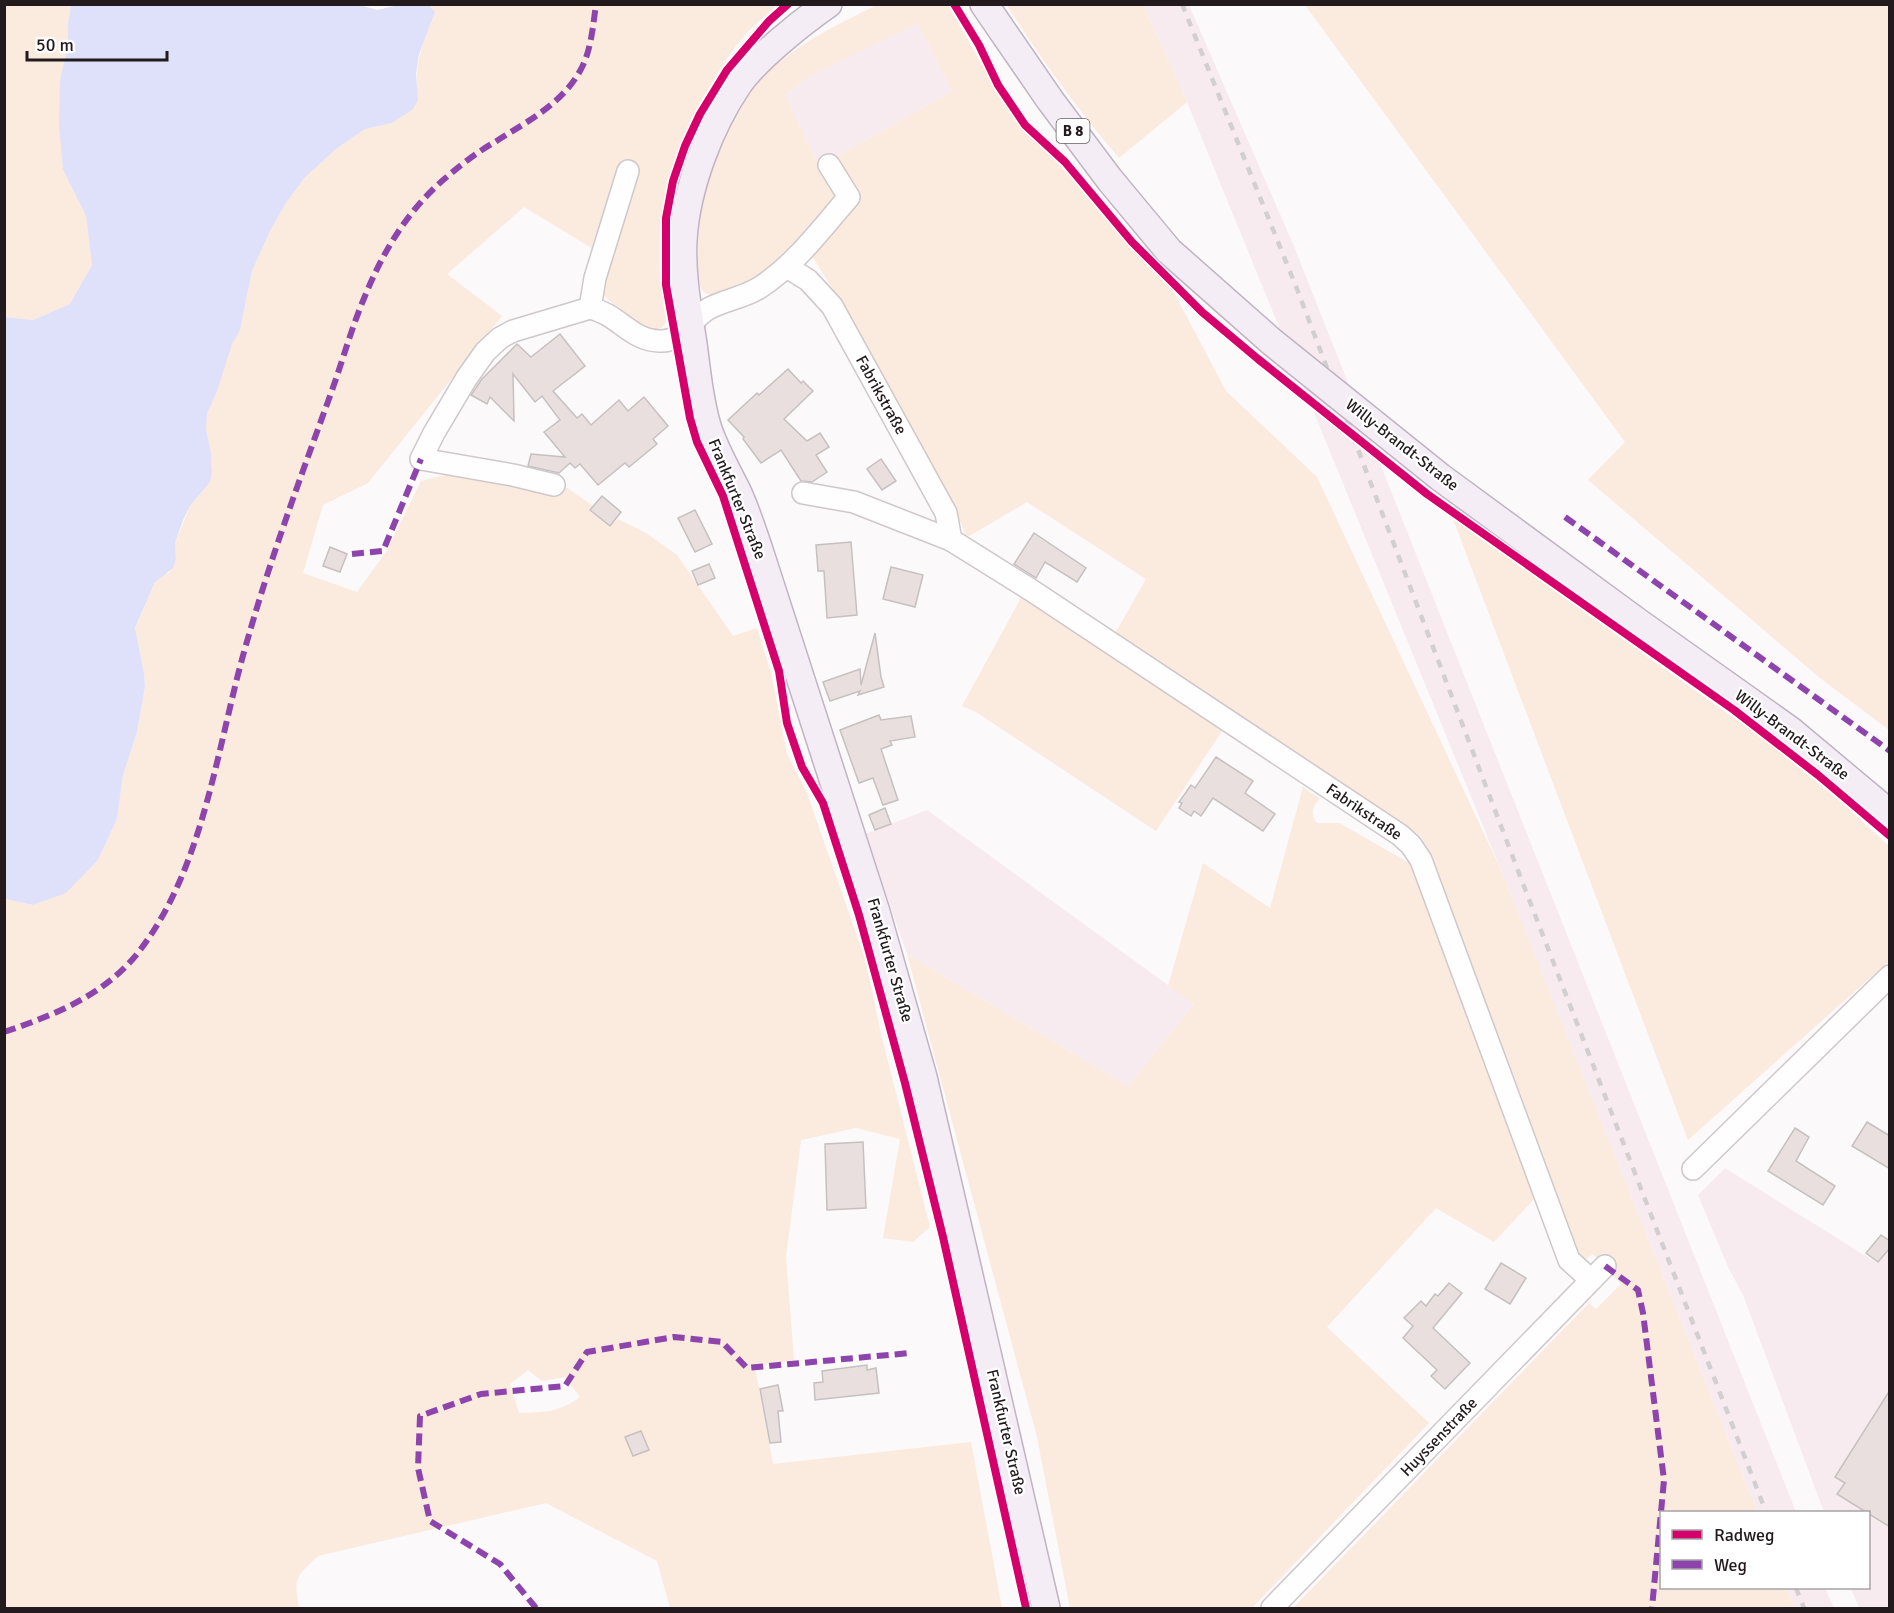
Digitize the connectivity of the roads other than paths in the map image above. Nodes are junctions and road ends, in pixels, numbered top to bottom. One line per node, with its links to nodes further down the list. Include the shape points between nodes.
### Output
1 (828, 4): 7 (main road, Frankfurter Straße, via 740,81 710,137 692,189 683,239)
2 (984, 4): 11 (main road, Willy-Brandt-Straße / B 8, bridge, via 1050,100 1169,251 1272,342 1440,477 1791,731)
3 (829, 165): 5 (street, via 849,197)
4 (628, 171): 6 (street, via 595,278)
5 (787, 267): 7 (street, via 757,289 706,310); 10 (street, Fabrikstraße, via 808,280 832,306 946,513)
6 (590, 308): 7 (street, via 602,310 648,340 662,342 675,338); 8 (street, via 513,330 500,338 466,380 421,459)
7 (690, 325): 15 (main road, Frankfurter Straße, via 708,430 743,505 763,561 876,912 924,1077)
8 (554, 485)
9 (803, 493): 10 (street, Fabrikstraße, via 854,502)
10 (951, 540): 14 (street, Fabrikstraße, via 1411,845 1421,860 1569,1260)
11 (1890, 814)
12 (1890, 976): 13 (street)
13 (1693, 1169)
14 (1598, 1273): 16 (street, Huyssenstraße)
15 (1046, 1608)
16 (1272, 1608)

